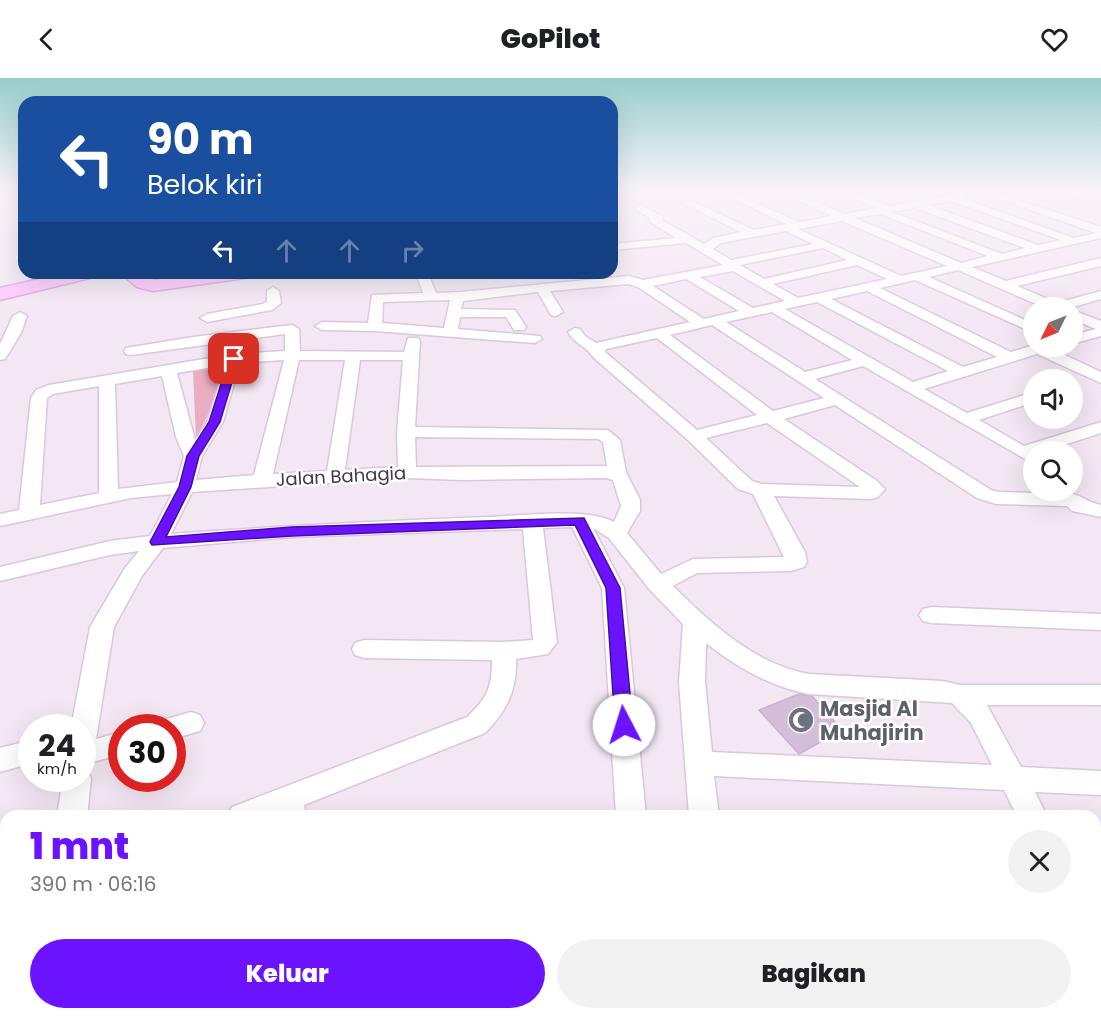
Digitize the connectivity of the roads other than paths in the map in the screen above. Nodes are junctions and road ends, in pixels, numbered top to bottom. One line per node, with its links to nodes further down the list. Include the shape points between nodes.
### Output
1 (678, 235): 9 (street)
2 (741, 235): 12 (street, via 717,240)
3 (807, 235): 10 (street)
4 (888, 235): 18 (street)
5 (946, 235): 15 (street)
6 (1001, 235): 13 (street)
7 (1045, 235): 14 (street)
8 (1099, 235): 14 (street)
9 (686, 240): 11 (street); 12 (street)
10 (823, 245): 16 (street); 17 (street)
11 (618, 246)
12 (701, 249): 17 (street)
13 (1037, 249): 14 (street); 15 (street)
14 (1085, 251): 28 (street)
15 (1000, 257): 18 (street)
16 (857, 261): 25 (street); 26 (street)
17 (730, 266): 19 (street); 26 (street)
18 (962, 266): 20 (street); 28 (street)
19 (689, 276): 27 (street); 44 (street)
20 (916, 276): 25 (street); 49 (street)
21 (63, 279): 32 (street)
22 (138, 279): 23 (street, via 147,285 161,286)
23 (206, 279)
24 (424, 279): 34 (street)
25 (900, 280): 29 (street)
26 (761, 283): 39 (street)
27 (642, 284): 30 (street, via 629,280); 48 (street)
28 (1006, 285): 36 (street)
29 (869, 286): 37 (street); 70 (street)
30 (542, 289): 35 (street, via 511,287); 41 (street)
31 (273, 291): 42 (street, via 274,303)
32 (0, 294)
33 (1101, 295): 38 (street)
34 (431, 296): 35 (street); 52 (street, via 377,298)
35 (460, 296): 43 (street)
36 (1034, 297)
37 (820, 298): 39 (street); 74 (street)
38 (1083, 300)
39 (797, 303): 40 (street)
40 (774, 308): 44 (street); 72 (street)
41 (556, 312)
42 (244, 313): 46 (street); 59 (street)
43 (453, 313): 53 (street, via 510,313); 57 (street)
44 (752, 313): 48 (street)
45 (20, 316): 66 (street)
46 (207, 318)
47 (1083, 319): 51 (street)
48 (709, 322): 58 (street); 75 (street)
49 (1023, 324)
50 (322, 326): 52 (street)
51 (1101, 326)
52 (375, 327): 54 (street)
53 (519, 327)
54 (414, 330): 57 (street); 85 (street)
55 (575, 332): 62 (street, via 579,339)
56 (1101, 332): 60 (street)
57 (450, 333): 61 (street)
58 (659, 333): 62 (street); 82 (street)
59 (246, 334): 63 (street); 65 (street, via 292,329)
60 (1083, 337)
61 (535, 339)
62 (597, 349): 86 (street, via 598,354)
63 (131, 351)
64 (1023, 354): 70 (street)
65 (293, 355): 67 (street); 71 (street); 93 (street)
66 (0, 356)
67 (353, 356): 68 (street); 92 (street)
68 (402, 356)
69 (1061, 357): 76 (street)
70 (1011, 358): 74 (street)
71 (234, 359): 73 (street); 89 (street, via 215,422)
72 (865, 361): 75 (street); 79 (street)
73 (168, 369): 77 (street); 89 (street)
74 (961, 372): 79 (street)
75 (804, 377): 80 (street)
76 (1100, 377): 78 (street)
77 (107, 380): 97 (street); 100 (street, via 42,393 39,398)
78 (1083, 381)
79 (913, 387): 83 (street)
80 (837, 399): 82 (street); 96 (street, via 984,494 996,498)
81 (1023, 400): 83 (street)
82 (770, 417): 86 (street); 95 (street, via 875,491 863,494)
83 (964, 419): 88 (street)
84 (1101, 427): 87 (street)
85 (406, 432): 90 (street); 91 (street, via 602,434 611,440)
86 (694, 436): 95 (street, via 745,485)
87 (1066, 441)
88 (1023, 453)
89 (193, 456): 94 (street)
90 (407, 472): 91 (street, Jalan Bahagia); 92 (street, Jalan Bahagia)
91 (617, 473): 104 (street, via 632,506 630,516)
92 (335, 476): 93 (street, Jalan Bahagia)
93 (262, 480): 94 (street, Jalan Bahagia)
94 (185, 487): 97 (street, Jalan Bahagia); 105 (street)
95 (761, 490): 107 (street, via 796,562 693,566)
96 (1023, 496)
97 (109, 497): 100 (street, Jalan Bahagia)
98 (1077, 501): 99 (street, via 1079,507)
99 (1101, 511)
100 (29, 514): 101 (street, Jalan Bahagia)
101 (0, 520)
102 (579, 520): 103 (street); 104 (street, via 604,524); 125 (street, via 613,588)
103 (532, 521): 105 (street, via 292,531); 112 (street, via 544,642 535,649)
104 (616, 533): 107 (street)
105 (157, 542): 106 (street, via 110,548); 115 (street, via 133,573 102,627)
106 (0, 574)
107 (658, 585): 109 (street)
108 (931, 615): 110 (street)
109 (695, 622): 113 (street, via 727,647 788,680); 118 (street, via 692,682)
110 (1101, 622)
111 (364, 649): 112 (street)
112 (504, 651): 122 (street, via 501,696 494,709 476,725)
113 (960, 695): 114 (street); 119 (street, via 981,716)
114 (1101, 695)
115 (88, 714)
116 (18, 755): 117 (street)
117 (0, 760)
118 (700, 762): 119 (street); 126 (street)
119 (1014, 779): 120 (street); 127 (street)
120 (1101, 783)
121 (75, 792): 123 (street)
122 (290, 807): 124 (street)
123 (73, 810)
124 (274, 810)
125 (631, 810)
126 (704, 810)
127 (1029, 810)

